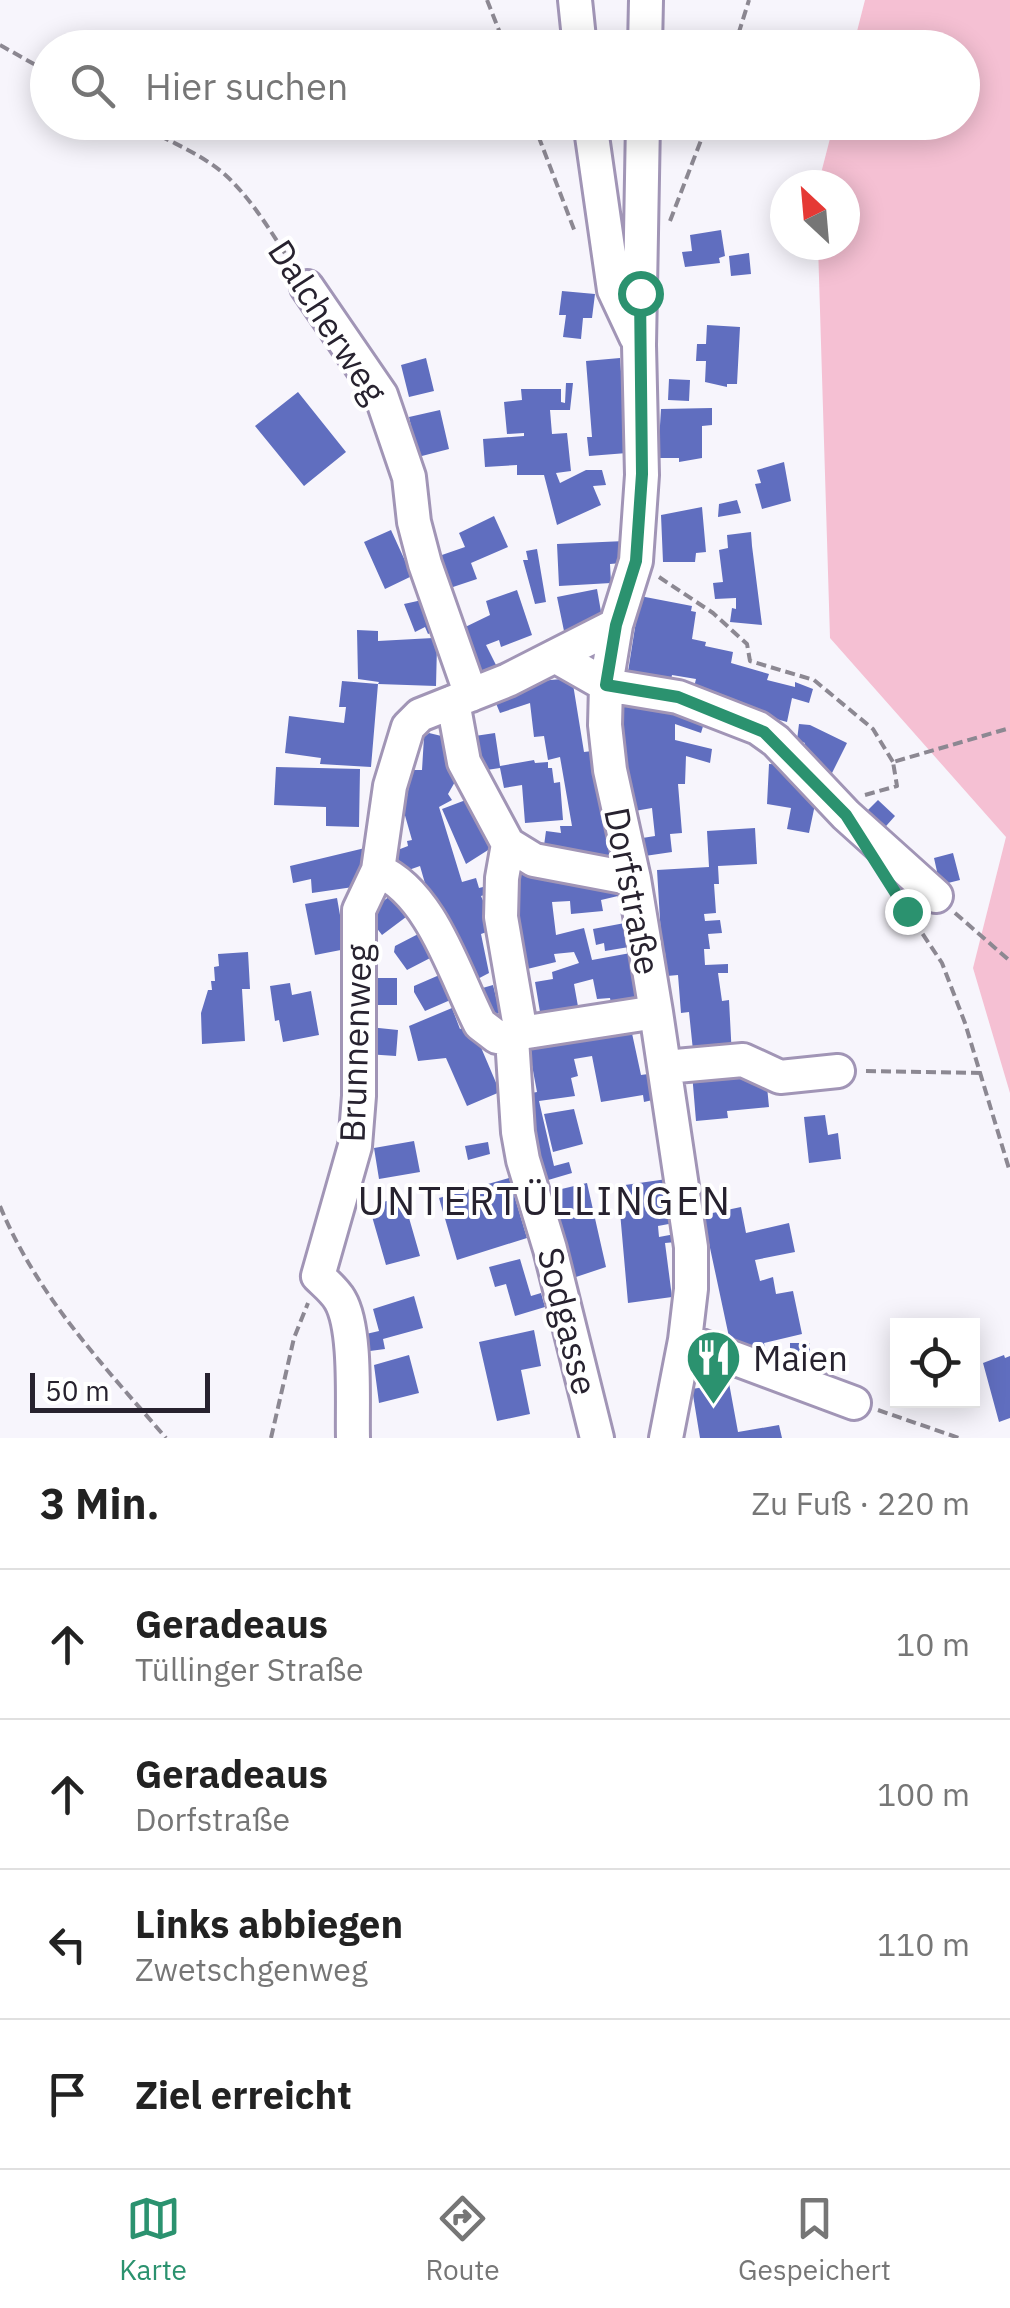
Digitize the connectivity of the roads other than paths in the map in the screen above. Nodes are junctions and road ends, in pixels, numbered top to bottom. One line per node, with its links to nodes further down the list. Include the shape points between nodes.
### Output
1 (575, 0): 3 (street)
2 (646, 0): 4 (street)
3 (578, 30)
4 (645, 30)
5 (593, 140): 8 (street, via 614,290)
6 (643, 140): 8 (street, Dorfstraße)
7 (307, 287): 12 (street, Dalcherweg, via 387,408)
8 (639, 345): 9 (street, Dorfstraße, via 636,561)
9 (616, 625): 10 (street, Brunnenweg); 11 (street, Dorfstraße)
10 (556, 656): 11 (street); 12 (street, Brunnenweg)
11 (606, 685): 15 (street, Dorfstraße, via 610,770); 16 (street, via 678,697 758,728)
12 (462, 698): 13 (street, via 464,762); 14 (street, Brunnenweg, via 408,727 390,786)
13 (508, 844): 15 (street, via 534,860); 18 (street, Sodgasse, via 502,917)
14 (378, 870): 18 (street, via 419,902 480,1024 497,1037); 23 (street, Brunnenweg, via 359,910 355,1146 318,1276 340,1300 348,1326)
15 (634, 879): 17 (street, Dorfstraße)
16 (936, 896)
17 (656, 1012): 18 (street); 19 (street, Dorfstraße)
18 (517, 1036): 24 (street, Sodgasse, via 523,1160)
19 (665, 1067): 20 (street, via 744,1060 780,1078); 21 (street, Dorfstraße, via 691,1246)
20 (838, 1071)
21 (685, 1340): 22 (street); 25 (street, Dorfstraße)
22 (854, 1402)
23 (352, 1438)
24 (597, 1438)
25 (666, 1438)

